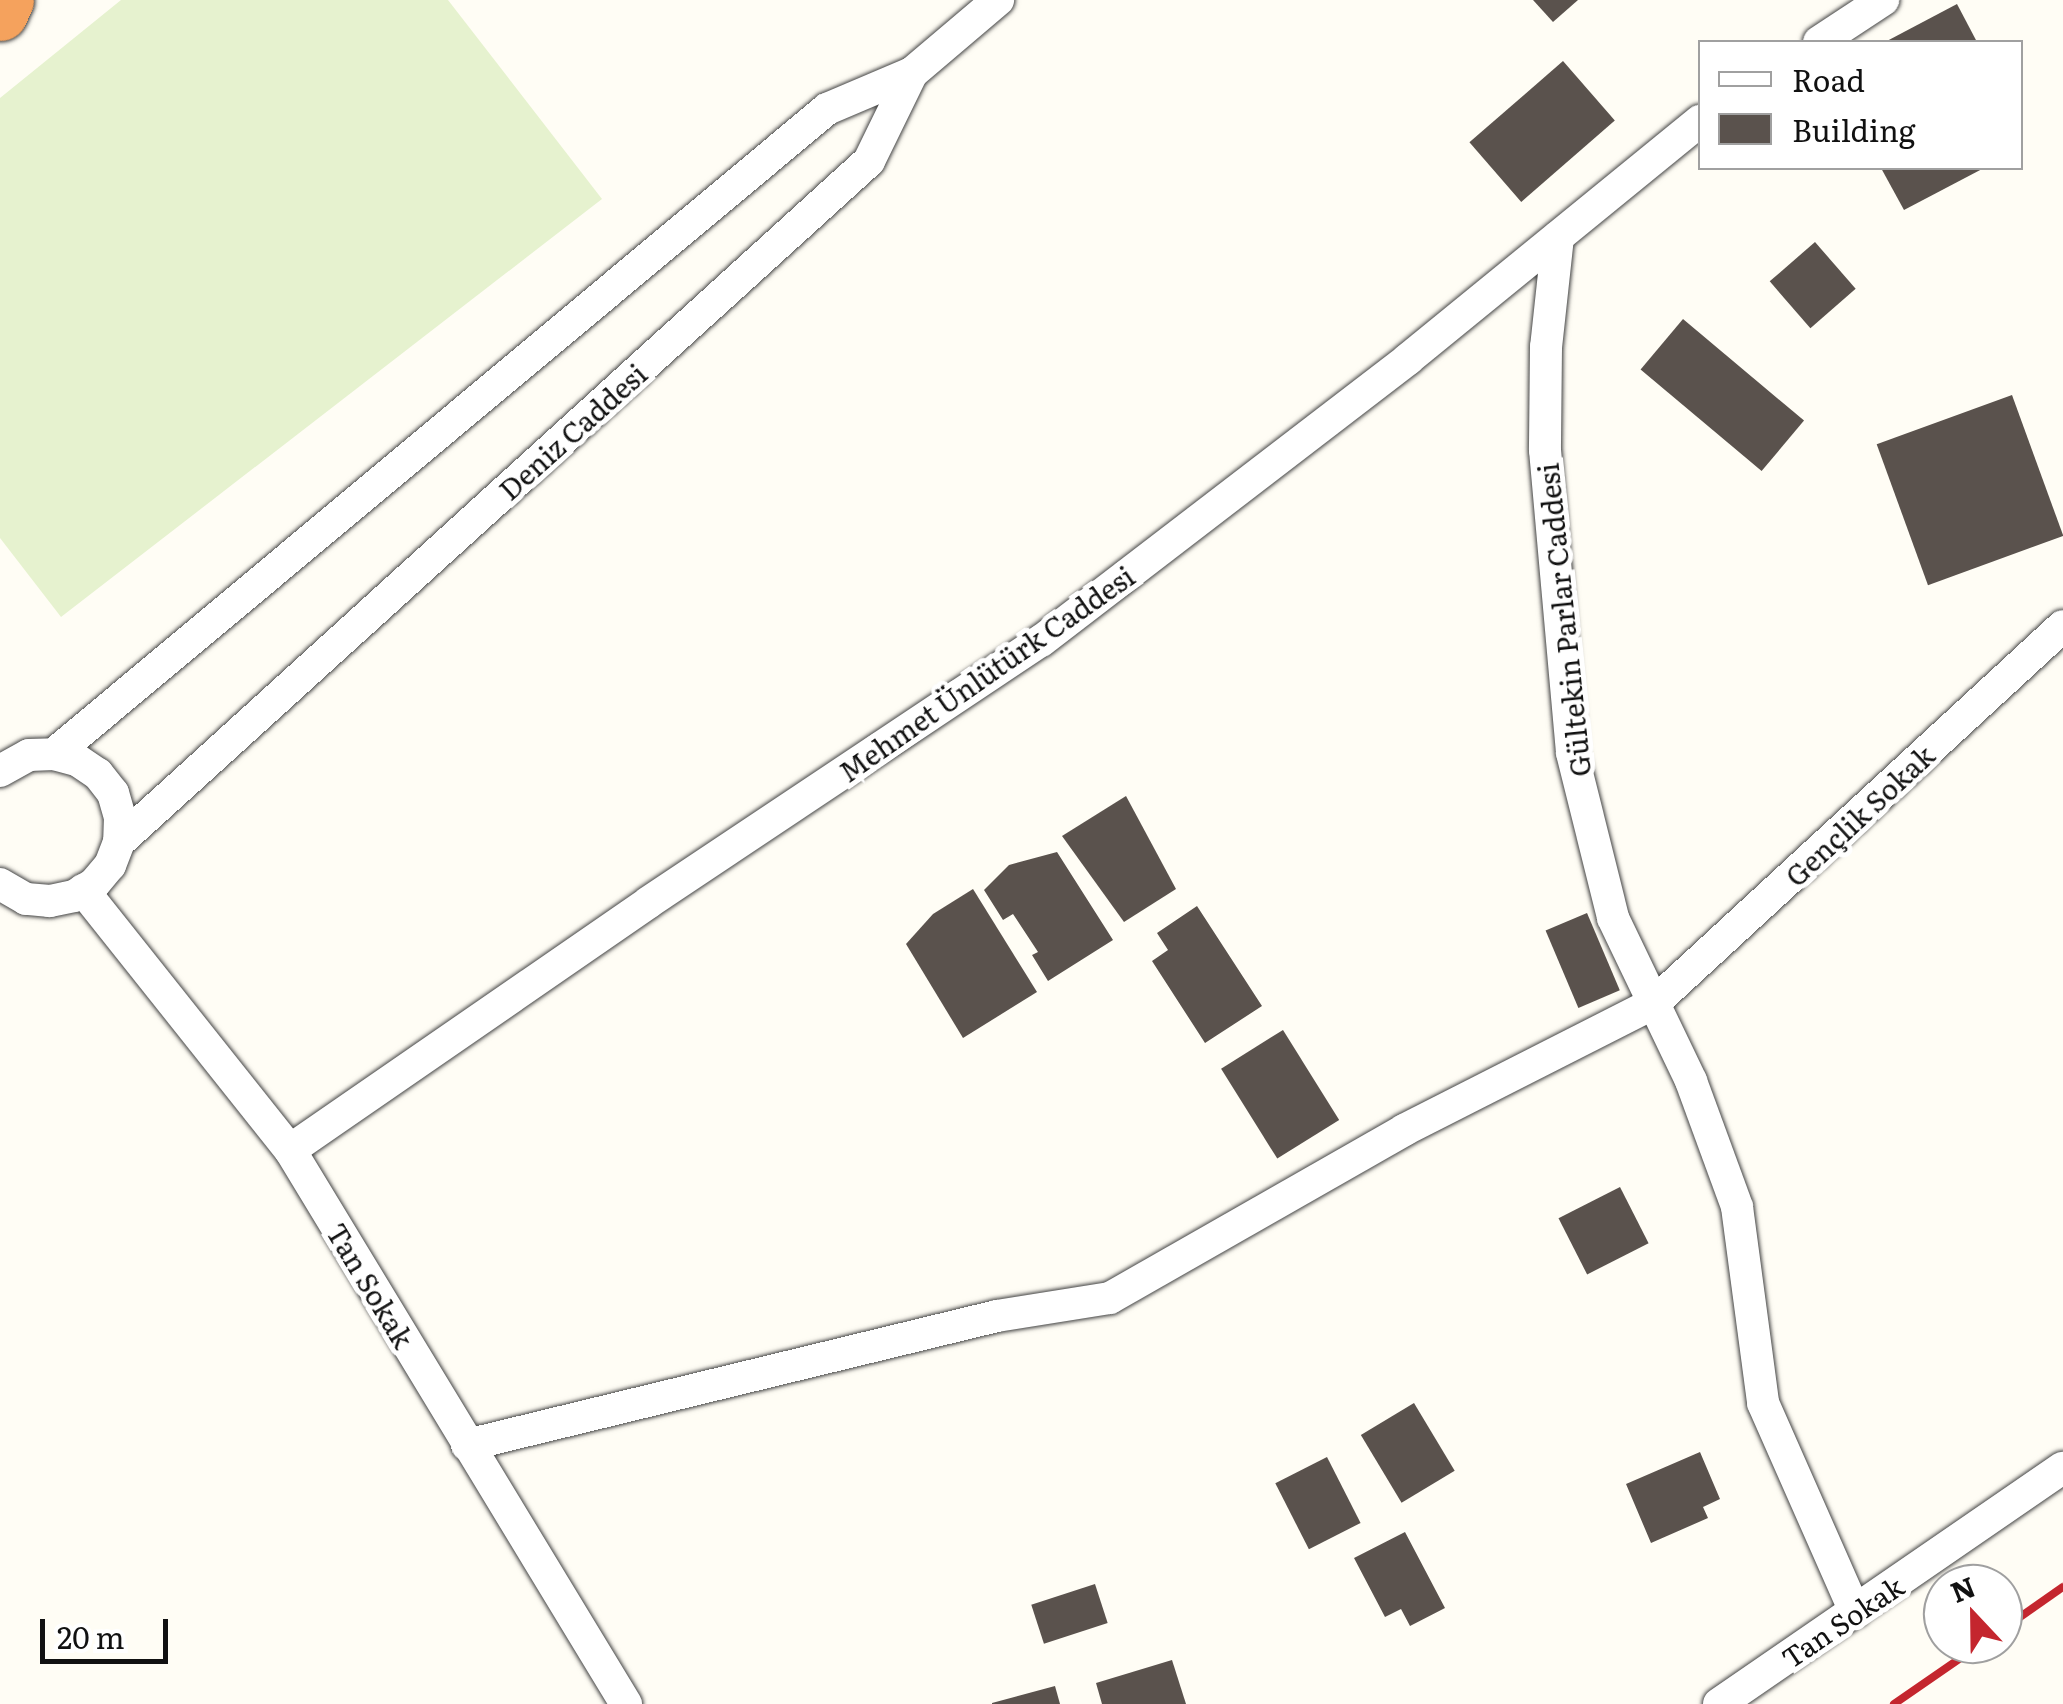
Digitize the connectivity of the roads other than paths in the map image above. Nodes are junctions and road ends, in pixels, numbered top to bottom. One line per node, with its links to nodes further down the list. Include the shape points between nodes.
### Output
1 (6, 0): 4 (highway)
2 (998, 0): 6 (street, Deniz Caddesi)
3 (1884, 0): 5 (street)
4 (0, 13)
5 (1822, 40)
6 (912, 74): 10 (street, via 827,110); 12 (street, Deniz Caddesi, via 869,160)
7 (1698, 123): 8 (street, Mehmet Ünlütürk Caddesi)
8 (1558, 237): 15 (street, Gültekin Parlar Caddesi, via 1546,348 1545,450 1572,753 1614,918); 16 (street, Mehmet Ünlütürk Caddesi, via 1041,641)
9 (2063, 626): 15 (street, Gençlik Sokak)
10 (54, 754): 11 (street, via 29,755); 12 (street, via 78,760 113,793)
11 (0, 771)
12 (119, 842): 14 (street, Deniz Caddesi, via 110,865)
13 (0, 884): 14 (street, via 26,899 50,902)
14 (83, 890): 16 (street, Tan Sokak)
15 (1654, 1003): 17 (street, Gençlik Sokak, via 1404,1130 1110,1298 997,1316); 19 (street, Gültekin Parlar Caddesi, via 1691,1080 1736,1207 1762,1403)
16 (290, 1150): 17 (street, Tan Sokak)
17 (467, 1445): 20 (street, Tan Sokak)
18 (2063, 1468): 19 (street, Tan Sokak)
19 (1855, 1612): 21 (street, Tan Sokak)
20 (626, 1704)
21 (1718, 1704)

